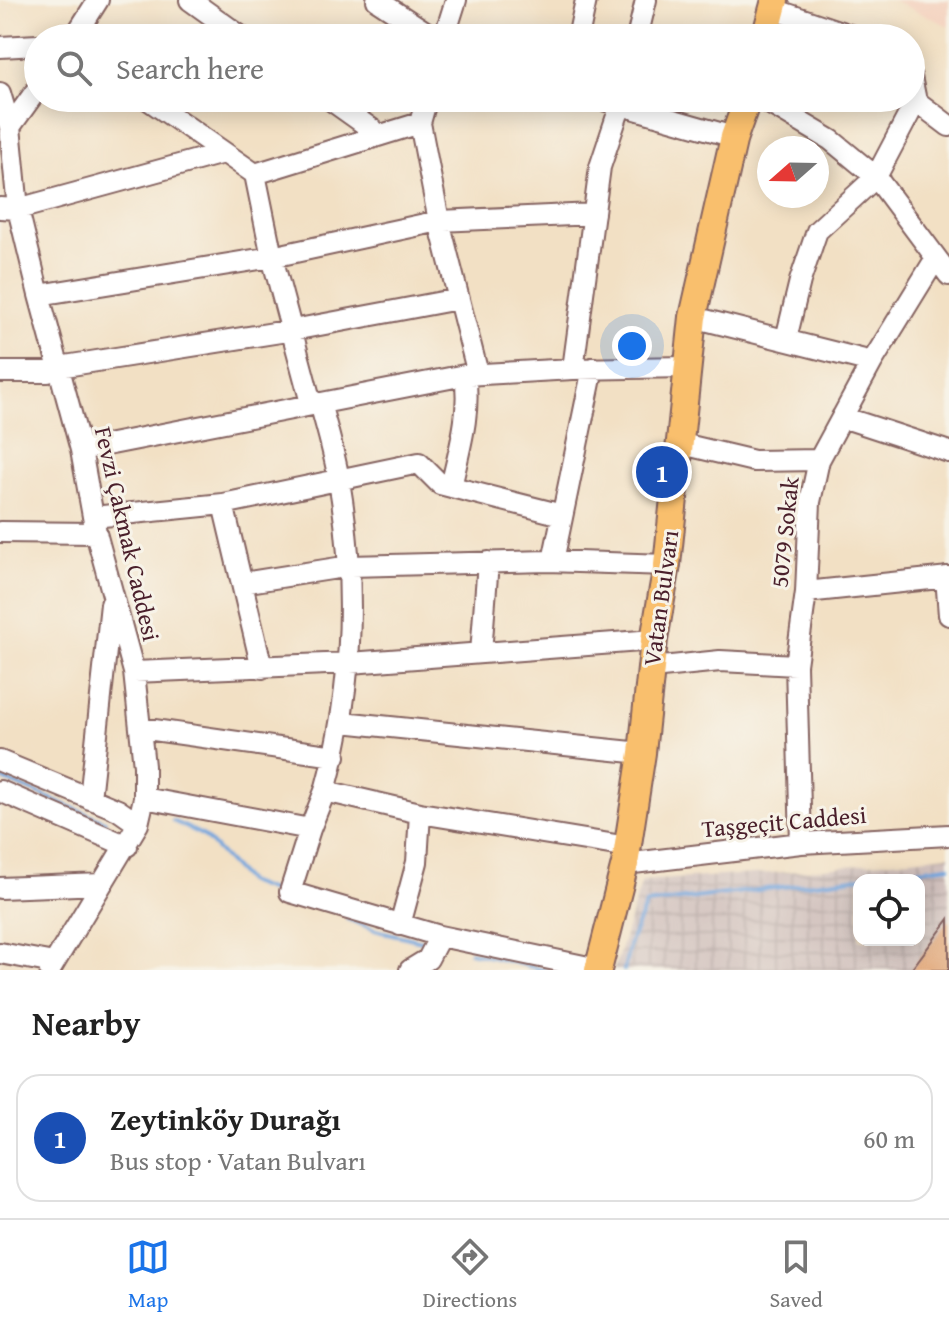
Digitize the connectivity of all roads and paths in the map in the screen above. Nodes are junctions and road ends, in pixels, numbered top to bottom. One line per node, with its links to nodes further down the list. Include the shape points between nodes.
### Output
1 (98, 0): 8 (street)
2 (190, 0): 9 (street)
3 (377, 0): 10 (street)
4 (456, 0): 11 (street)
5 (586, 0): 12 (street)
6 (646, 0): 13 (street)
7 (774, 5): 14 (street)
8 (83, 24)
9 (223, 24)
10 (414, 24)
11 (448, 24)
12 (581, 24)
13 (640, 24)
14 (823, 24)
15 (24, 46): 16 (street)
16 (0, 47)
17 (0, 93): 30 (street, Fevzi Çakmak Caddesi)
18 (24, 108): 30 (street)
19 (925, 108): 29 (street)
20 (166, 112): 33 (street)
21 (348, 112): 31 (street)
22 (423, 112): 28 (street)
23 (619, 112): 37 (street, via 600,167)
24 (654, 112): 32 (street)
25 (743, 112): 32 (main road, Vatan Bulvarı)
26 (784, 112): 35 (street, via 831,140)
27 (910, 112): 35 (street)
28 (420, 123): 31 (street); 38 (street)
29 (949, 126)
30 (10, 127): 36 (street, Fevzi Çakmak Caddesi)
31 (380, 135): 34 (street)
32 (734, 137): 44 (main road, Vatan Bulvarı)
33 (223, 153): 34 (street); 36 (street)
34 (255, 174): 39 (street)
35 (876, 177): 40 (street); 46 (street, via 817,231)
36 (9, 208): 42 (street, Fevzi Çakmak Caddesi)
37 (594, 214): 38 (street); 50 (street)
38 (439, 221): 39 (street); 43 (street)
39 (272, 257): 42 (street); 45 (street)
40 (936, 258): 41 (street); 47 (street, 5079 Sokak)
41 (949, 275)
42 (39, 295): 48 (street, Fevzi Çakmak Caddesi)
43 (458, 299): 45 (street); 52 (street)
44 (693, 317): 46 (street); 49 (main road, Vatan Bulvarı)
45 (293, 330): 48 (street); 53 (street)
46 (786, 339): 47 (street)
47 (872, 362): 54 (street, 5079 Sokak)
48 (59, 367): 51 (street, via 48,372); 56 (street, Fevzi Çakmak Caddesi)
49 (686, 367): 50 (street); 55 (main road, Vatan Bulvarı)
50 (583, 368): 52 (street); 62 (street)
51 (0, 372)
52 (472, 375): 53 (street); 60 (street)
53 (316, 403): 56 (street); 59 (street)
54 (842, 417): 57 (street); 58 (street, 5079 Sokak)
55 (678, 443): 58 (street, via 754,461); 67 (main road, Vatan Bulvarı)
56 (81, 450): 63 (street, Fevzi Çakmak Caddesi)
57 (949, 452)
58 (819, 460): 72 (street, 5079 Sokak, via 810,502)
59 (339, 479): 60 (street, via 419,463 440,484); 61 (street); 68 (street)
60 (451, 487): 62 (street)
61 (223, 504): 63 (street); 70 (street)
62 (562, 515): 65 (street)
63 (95, 525): 64 (street); 71 (street, Fevzi Çakmak Caddesi)
64 (0, 532)
65 (553, 561): 66 (street); 67 (street)
66 (488, 562): 68 (street); 75 (street)
67 (667, 565): 74 (main road, Vatan Bulvarı)
68 (350, 566): 70 (street); 76 (street)
69 (948, 577): 72 (street); 73 (street)
70 (243, 583): 78 (street)
71 (112, 591): 80 (street, Fevzi Çakmak Caddesi); 89 (street)
72 (806, 592): 77 (street, 5079 Sokak)
73 (949, 615)
74 (654, 640): 75 (street); 79 (main road, Vatan Bulvarı)
75 (481, 653): 76 (street)
76 (350, 663): 78 (street); 81 (street)
77 (796, 665): 79 (street, via 720,661); 94 (street, 5079 Sokak)
78 (262, 668): 80 (street)
79 (652, 668): 83 (main road, Vatan Bulvarı)
80 (134, 672): 82 (street, Fevzi Çakmak Caddesi)
81 (342, 722): 83 (street); 84 (street)
82 (140, 728): 84 (street); 88 (street, Fevzi Çakmak Caddesi)
83 (642, 753): 96 (main road, Vatan Bulvarı)
84 (335, 756): 87 (street)
85 (0, 761): 89 (street)
86 (0, 791): 95 (street)
87 (325, 791): 90 (street, Taşgeçit Caddesi); 92 (street)
88 (144, 798): 91 (street, Fevzi Çakmak Caddesi); 92 (street)
89 (90, 799): 91 (street)
90 (420, 813): 96 (street, Taşgeçit Caddesi); 99 (street, via 417,862)
91 (138, 824): 95 (street, Fevzi Çakmak Caddesi)
92 (310, 829): 99 (street, via 290,892)
93 (949, 835): 94 (street, Taşgeçit Caddesi)
94 (801, 843): 96 (street, Taşgeçit Caddesi)
95 (127, 846): 97 (street, Fevzi Çakmak Caddesi)
96 (627, 855): 104 (main road, Vatan Bulvarı)
97 (102, 884): 98 (street); 102 (street, Fevzi Çakmak Caddesi)
98 (0, 888)
99 (400, 925): 100 (street)
100 (435, 946): 103 (street); 104 (street)
101 (0, 953): 102 (street)
102 (52, 966)
103 (410, 970)
104 (598, 970)

